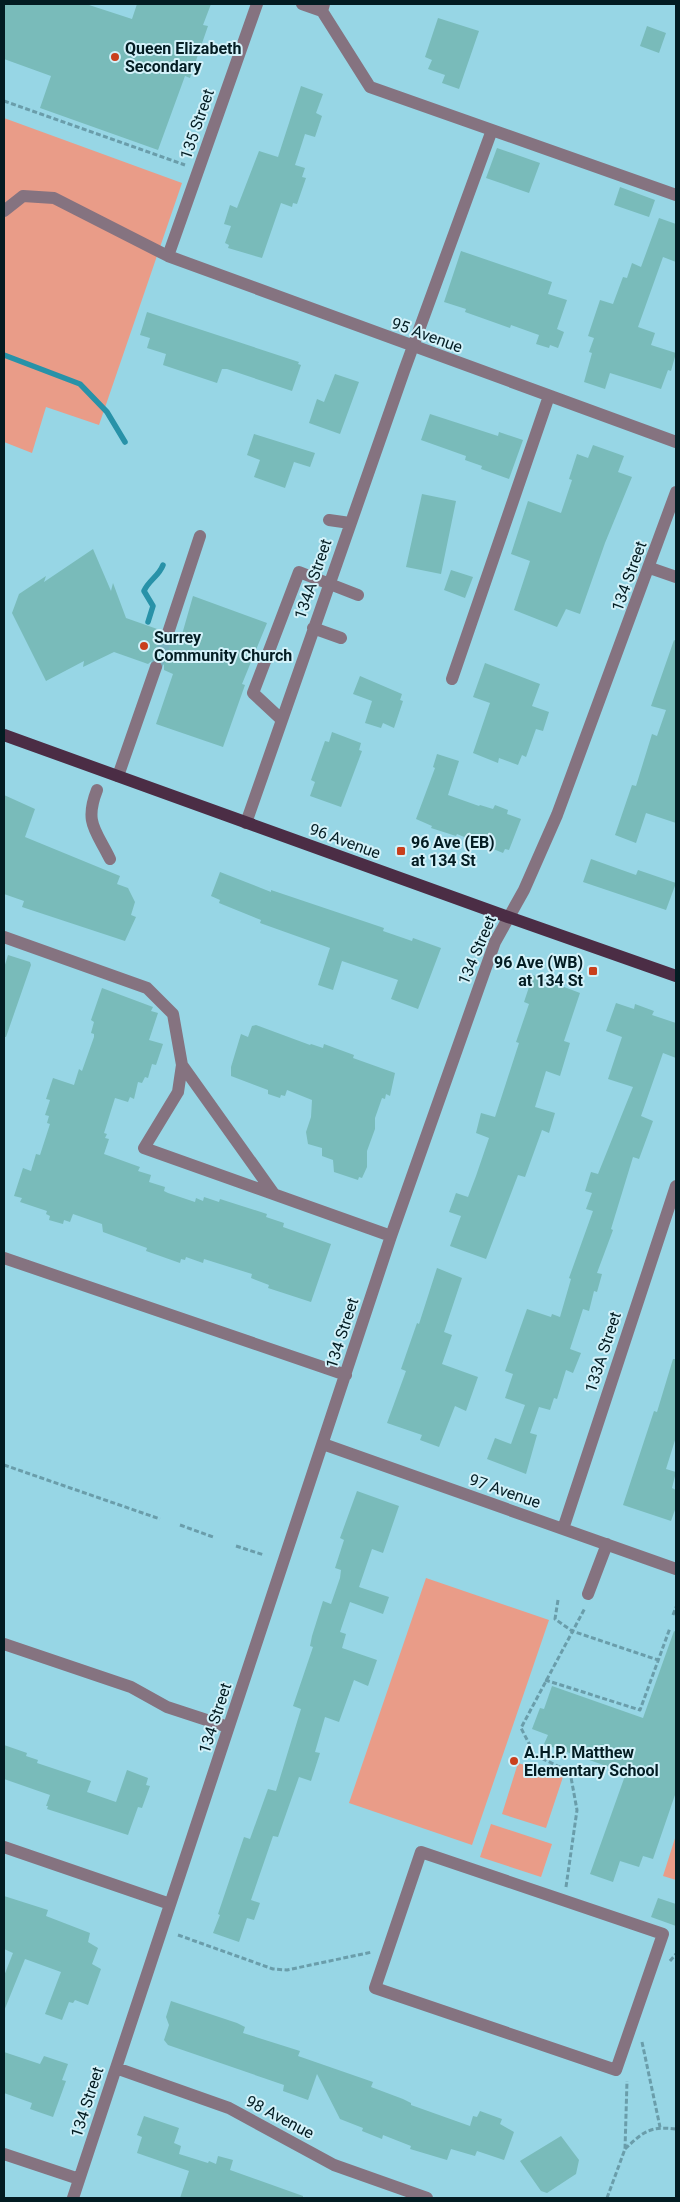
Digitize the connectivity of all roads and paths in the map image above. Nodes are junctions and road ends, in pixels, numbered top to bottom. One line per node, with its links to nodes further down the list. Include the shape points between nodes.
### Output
1 (257, 4): 6 (street, 135 Street)
2 (302, 4): 3 (street)
3 (323, 7): 5 (street, via 370,87)
4 (4, 101): 6 (path)
5 (492, 130): 7 (street); 10 (street, 134A Street)
6 (198, 170): 9 (street, 135 Street)
7 (676, 195)
8 (4, 211): 9 (street, 95 Avenue, via 23,196 54,198)
9 (168, 256): 10 (street, 95 Avenue)
10 (413, 347): 11 (street, 95 Avenue); 15 (street, 134A Street)
11 (549, 396): 12 (street, 95 Avenue); 25 (street)
12 (676, 442)
13 (676, 492): 17 (street, 134 Street)
14 (329, 520): 15 (street)
15 (350, 523): 19 (street, 134A Street)
16 (200, 536): 22 (street)
17 (650, 568): 18 (street); 32 (street, 134 Street, via 557,815 524,890)
18 (676, 577)
19 (328, 584): 20 (street); 21 (street, 134A Street); 26 (street, via 299,572 252,693)
20 (358, 595)
21 (313, 628): 23 (street); 26 (street, 134A Street)
22 (168, 633)
23 (341, 638)
24 (156, 667): 28 (street)
25 (452, 679)
26 (282, 720): 30 (street, 134A Street)
27 (4, 734): 28 (main road, 96 Avenue)
28 (118, 776): 30 (main road, 96 Avenue)
29 (97, 790): 31 (street, via 90,818)
30 (246, 823): 32 (main road, 96 Avenue)
31 (110, 859)
32 (508, 917): 34 (main road, 96 Avenue); 38 (street, 134 Street, via 495,942)
33 (4, 937): 35 (street, via 147,988 173,1014)
34 (676, 976)
35 (182, 1065): 37 (street); 37 (street, via 178,1092 144,1148)
36 (676, 1186): 45 (street, 133A Street)
37 (274, 1194): 38 (street)
38 (391, 1236): 40 (street, 134 Street)
39 (4, 1258): 40 (street)
40 (346, 1375): 41 (street, 134 Street)
41 (323, 1444): 45 (street, 97 Avenue); 61 (street, 134 Street)
42 (4, 1465): 43 (path)
43 (160, 1519)
44 (180, 1525): 46 (path)
45 (563, 1529): 47 (street, 97 Avenue)
46 (214, 1537)
47 (607, 1544): 50 (street, 97 Avenue); 51 (street)
48 (236, 1546): 49 (path)
49 (264, 1555)
50 (676, 1569)
51 (588, 1594)
52 (558, 1600): 57 (path, via 555,1619)
53 (676, 1606): 55 (path)
54 (584, 1608): 57 (path)
55 (673, 1615)
56 (670, 1628): 59 (path)
57 (572, 1630): 59 (path); 60 (path)
58 (4, 1644): 61 (street, via 131,1687 167,1707)
59 (658, 1660): 60 (path, via 640,1710)
60 (545, 1680): 63 (path, via 521,1728 535,1755 570,1772 577,1810)
61 (228, 1727): 64 (street, 134 Street)
62 (4, 1847): 64 (street)
63 (566, 1890)
64 (170, 1904): 70 (street, 134 Street)
65 (178, 1935): 66 (path, via 273,1969 288,1970)
66 (388, 1949): 66 (street, via 374,1988 616,2070 663,1934 421,1852)
67 (676, 1954): 68 (path)
68 (670, 1962)
69 (640, 2036): 72 (path)
70 (116, 2068): 76 (street, 134 Street); 78 (street, 98 Avenue, via 229,2108 334,2164)
71 (627, 2080): 74 (path)
72 (660, 2127): 73 (path); 74 (path, via 646,2130)
73 (676, 2129)
74 (625, 2149): 79 (path)
75 (4, 2154): 76 (street)
76 (79, 2179): 77 (street, 134 Street)
77 (73, 2198)
78 (426, 2198)
79 (607, 2198)

